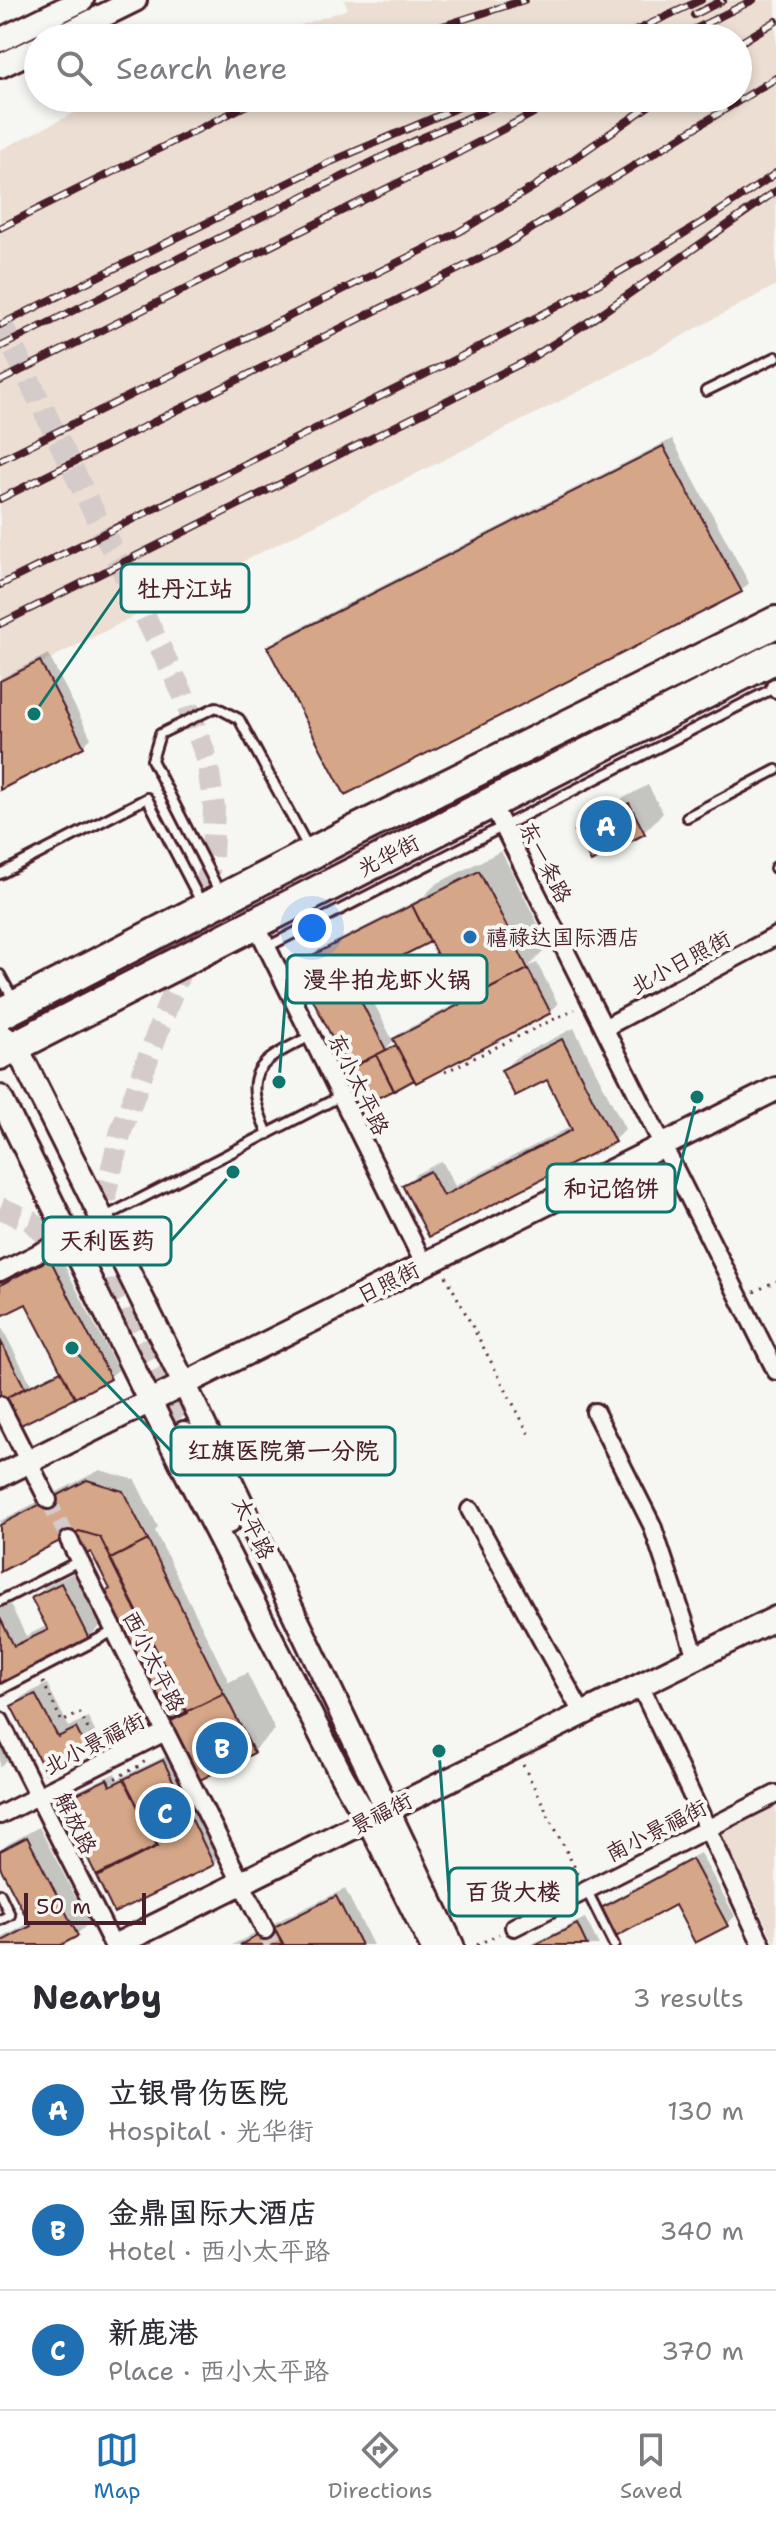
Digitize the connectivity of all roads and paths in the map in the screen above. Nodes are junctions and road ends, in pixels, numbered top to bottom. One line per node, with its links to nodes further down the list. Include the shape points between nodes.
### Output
1 (82, 0): 3 (street)
2 (135, 0): 4 (street)
3 (33, 24)
4 (86, 24)
5 (24, 28): 6 (street)
6 (0, 40)
7 (24, 55): 8 (street)
8 (0, 66)
9 (776, 357): 10 (lane)
10 (706, 391)
11 (776, 622): 17 (highway, 光华街)
12 (776, 657): 15 (highway, 光华街)
13 (776, 688): 15 (lane)
14 (776, 770): 16 (lane)
15 (497, 814): 20 (highway, 光华街); 23 (street, 东一条路)
16 (687, 817)
17 (311, 854): 19 (highway, 光华街); 19 (lane, via 239,719 216,707 160,734 152,760)
18 (0, 874): 19 (lane, via 147,798)
19 (214, 903): 24 (highway, 光华街)
20 (261, 935): 26 (street, 东小太平路); 27 (highway, 光华街)
21 (776, 936): 25 (street, 北小日照街)
22 (0, 975): 24 (lane)
23 (591, 1001): 25 (street, 东一条路); 28 (path)
24 (8, 1010)
25 (604, 1028): 33 (street, 东一条路)
26 (311, 1036): 30 (street, 东小太平路); 32 (lane, via 267,1058 259,1071 254,1093)
27 (5, 1045): 34 (street, 太平路)
28 (445, 1072)
29 (774, 1094): 33 (street, 日照街)
30 (341, 1096): 32 (lane); 36 (street, 东小太平路)
31 (0, 1097): 35 (street, 太平路)
32 (268, 1134): 34 (lane)
33 (662, 1144): 36 (street, 日照街); 39 (street, 东一条路)
34 (101, 1220): 41 (street, 太平路)
35 (70, 1237): 37 (street); 42 (street, 太平路)
36 (431, 1261): 41 (street, 日照街); 45 (path)
37 (0, 1272)
38 (776, 1281): 39 (path)
39 (740, 1299): 40 (street, 东一条路)
40 (776, 1371)
41 (184, 1383): 42 (street, 日照街); 66 (street, 太平路)
42 (149, 1400): 46 (street, 日照街); 67 (street, 太平路)
43 (0, 1405): 46 (street)
44 (595, 1412): 55 (street, via 652,1525)
45 (530, 1436)
46 (28, 1462): 47 (street, 日照街); 48 (street)
47 (0, 1476)
48 (48, 1500)
49 (470, 1510): 59 (street)
50 (69, 1540): 51 (street, 西小太平路)
51 (79, 1561): 52 (lane); 54 (street, 西小太平路)
52 (0, 1601)
53 (776, 1618): 55 (street, 景福街)
54 (114, 1631): 56 (lane); 61 (street, 西小太平路)
55 (696, 1657): 57 (street, 景福街)
56 (37, 1671): 58 (lane); 63 (path, via 62,1722 80,1713)
57 (640, 1685): 59 (street, 景福街); 72 (street)
58 (0, 1690)
59 (582, 1713): 62 (street, 景福街)
60 (0, 1721): 69 (street, 解放路)
61 (165, 1732): 63 (street, 北小景福街); 73 (street, 西小太平路)
62 (514, 1747): 71 (street, 景福街); 74 (path)
63 (105, 1763): 69 (street, 北小景福街)
64 (141, 1765): 65 (path)
65 (108, 1782)
66 (376, 1784): 67 (street, via 350,1750 188,1432 343,1752); 71 (street, 太平路)
67 (353, 1794): 71 (street, 太平路)
68 (776, 1794): 72 (street, 南小景福街)
69 (38, 1796): 70 (street, 北小景福街); 79 (street, 解放路)
70 (0, 1815)
71 (377, 1815): 73 (street, 景福街); 80 (street, 太平路); 81 (street, 太平路)
72 (708, 1829): 74 (street, 南小景福街); 84 (street)
73 (241, 1883): 78 (street, 西小太平路); 79 (street, 景福街)
74 (586, 1890): 77 (street, 南小景福街); 83 (lane)
75 (0, 1894): 76 (lane, via 10,1915)
76 (0, 1920)
77 (514, 1927): 82 (path)
78 (265, 1930)
79 (114, 1945)
80 (431, 1945)
81 (452, 1945)
82 (477, 1945)
83 (614, 1945)
84 (762, 1945)

